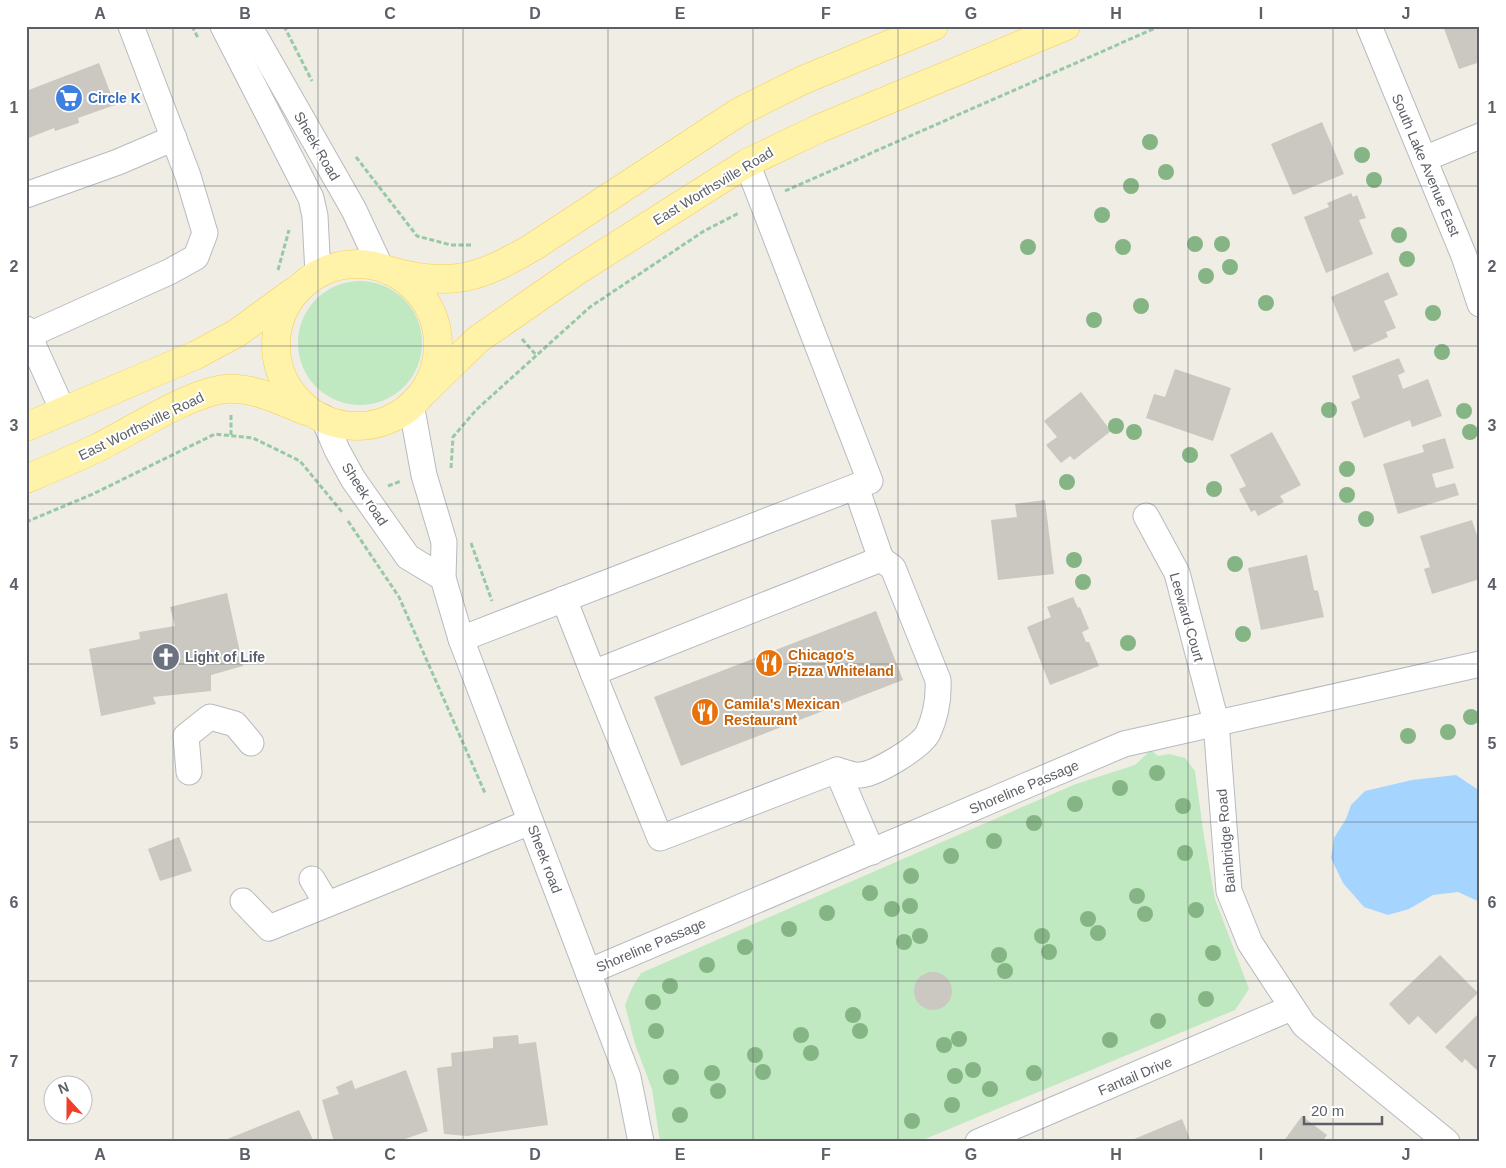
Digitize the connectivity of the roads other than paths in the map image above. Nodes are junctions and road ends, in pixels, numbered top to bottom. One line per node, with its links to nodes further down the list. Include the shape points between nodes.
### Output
1 (131, 26): 8 (street)
2 (223, 26): 13 (street, Sheek Road, via 311,198 315,216)
3 (249, 26): 12 (street, Sheek Road)
4 (934, 26): 12 (main road, via 803,80 738,112 498,267 474,276 442,280 419,279)
5 (1066, 26): 10 (main road, East Worthsville Road, via 818,129)
6 (1369, 26): 9 (street, South Lake Avenue East)
7 (1480, 136): 9 (street)
8 (174, 138): 11 (street, via 118,162); 15 (street, via 206,233 196,257 169,272)
9 (1424, 159): 14 (street, South Lake Avenue East)
10 (747, 163): 16 (main road, East Worthsville Road, via 591,262 477,340); 21 (street, via 870,481)
11 (26, 194)
12 (386, 269): 13 (main road, via 366,264 340,265); 16 (main road, via 411,284 436,324 439,348 434,372)
13 (308, 281): 17 (main road, via 215,346); 18 (main road, via 285,308 277,331 276,355 283,378 296,399)
14 (1480, 304)
15 (28, 332): 17 (street)
16 (417, 399): 18 (main road, via 406,410 384,422 361,426 336,424); 24 (street, Sheek road, via 424,475 444,542)
17 (63, 411): 19 (main road)
18 (318, 416): 20 (main road, East Worthsville Road, via 273,397 225,389 183,403 96,448); 24 (street, Sheek road, via 366,499 408,557)
19 (26, 427)
20 (26, 479)
21 (856, 487): 23 (street); 25 (street)
22 (1146, 516): 29 (street, Leeward Court, via 1177,573)
23 (881, 559): 28 (street); 31 (street, via 893,568 938,680 939,700 927,735 900,757 860,775)
24 (443, 578): 26 (street, Sheek road)
25 (564, 599): 26 (street); 28 (street)
26 (461, 639): 33 (street, Sheek road)
27 (1480, 664): 29 (street, Shoreline Passage)
28 (593, 672): 31 (street, via 660,838)
29 (1216, 722): 34 (street, Shoreline Passage, via 1124,744); 39 (street, Bainbridge Road, via 1228,891 1250,943)
30 (251, 743): 32 (street, via 235,724 210,717 186,736)
31 (837, 770): 34 (street)
32 (189, 772)
33 (530, 822): 37 (street); 38 (street, Sheek road)
34 (872, 852): 38 (street, Shoreline Passage)
35 (312, 879): 37 (street)
36 (242, 900): 37 (street, via 269,928)
37 (327, 904)
38 (588, 972): 40 (street, Sheek road, via 628,1077)
39 (1291, 1008): 41 (street, Fantail Drive); 42 (street, Bainbridge Road, via 1304,1026)
40 (641, 1142)
41 (978, 1142)
42 (1447, 1142)

